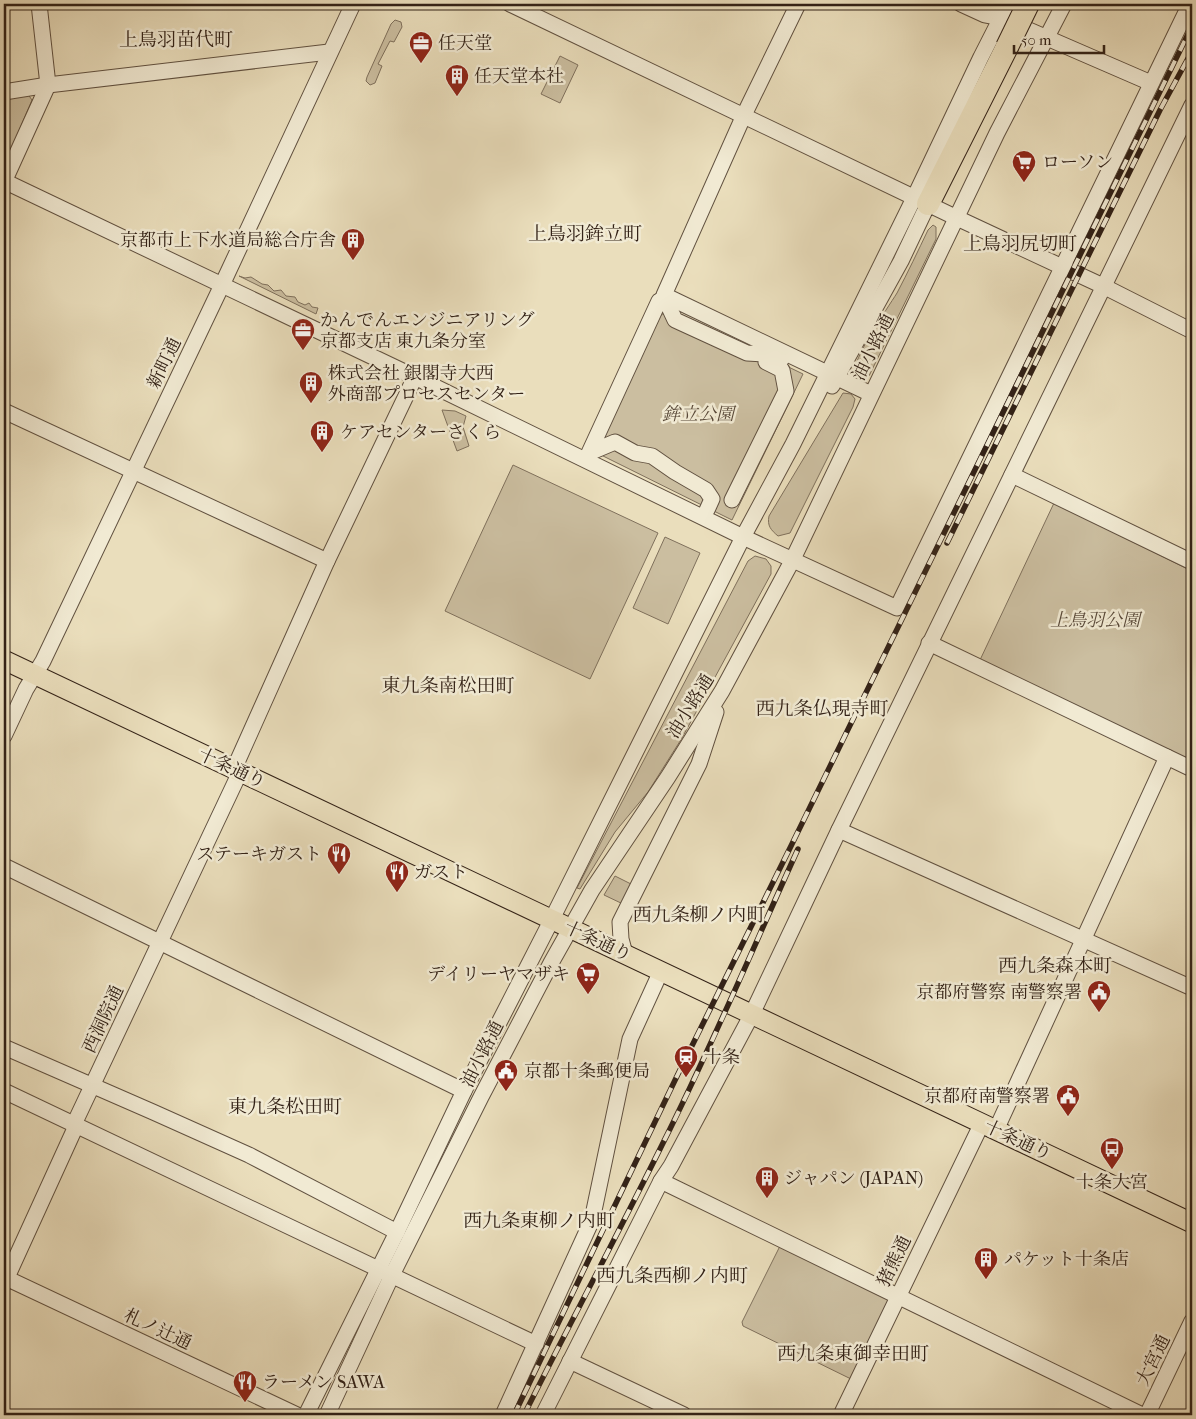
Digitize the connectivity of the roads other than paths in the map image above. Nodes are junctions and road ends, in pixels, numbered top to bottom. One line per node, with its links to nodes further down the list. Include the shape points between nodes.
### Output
1 (39, 4): 14 (street)
2 (353, 4): 12 (street, 新町通)
3 (510, 4): 17 (street)
4 (798, 4): 17 (street)
5 (961, 4): 10 (street)
6 (1008, 4): 10 (street)
7 (1028, 4): 19 (highway, bridge)
8 (1064, 4): 11 (street, 油小路通)
9 (1190, 4): 13 (street)
10 (1001, 18): 11 (street); 19 (street, via 981,57)
11 (1046, 38): 13 (street); 20 (street, 油小路通)
12 (329, 52): 14 (street); 22 (street, 新町通)
13 (1151, 83): 21 (street)
14 (48, 85): 15 (street); 18 (street)
15 (4, 92)
16 (1192, 105): 23 (street)
17 (744, 115): 19 (street); 27 (street, via 664,295)
18 (4, 182): 22 (street)
19 (921, 201): 20 (street); 27 (street, 油小路通, via 901,261)
20 (957, 218): 21 (street); 29 (street, 油小路通)
21 (1062, 267): 23 (street); 34 (street, via 897,608)
22 (222, 285): 28 (street); 31 (street, 新町通)
23 (1103, 286): 24 (street); 32 (street)
24 (1192, 331)
25 (747, 353): 25 (street, via 675,320 668,305 659,301 589,453 615,442 635,453 652,456 706,490 710,504 737,503 786,391 782,370); 26 (street, via 766,354)
26 (808, 371)
27 (832, 376): 29 (street); 33 (street, 油小路通)
28 (415, 377): 33 (street); 35 (street, 西洞院通)
29 (871, 394): 34 (street, 油小路通)
30 (4, 411): 31 (street)
31 (133, 471): 35 (street); 39 (street, 新町通)
32 (1012, 474): 36 (street); 37 (street)
33 (743, 537): 34 (street); 47 (street, 油小路通)
34 (792, 560): 40 (street, 油小路通)
35 (327, 561): 44 (street, 西洞院通)
36 (1192, 562)
37 (929, 643): 42 (street); 45 (street)
38 (4, 660): 39 (main road, 十条通り)
39 (34, 675): 41 (street, 新町通); 44 (main road, 十条通り)
40 (722, 691): 48 (street, 油小路通); 51 (street, via 700,764 620,922)
41 (4, 736)
42 (1168, 757): 43 (street); 49 (street, 猪熊通)
43 (1192, 770)
44 (237, 771): 47 (main road, 十条通り); 50 (street, 西洞院通)
45 (839, 830): 49 (street); 54 (street)
46 (4, 866): 50 (street)
47 (552, 919): 48 (main road, 十条通り); 58 (street, 油小路通)
48 (570, 928): 51 (main road, 十条通り); 64 (street, 油小路通)
49 (1084, 940): 53 (street); 60 (street, 猪熊通)
50 (159, 942): 56 (street, 西洞院通); 58 (street)
51 (625, 954): 52 (main road, 十条通り)
52 (661, 971): 54 (main road, 十条通り); 68 (street, via 630,1039 592,1220)
53 (1192, 988)
54 (752, 1014): 60 (main road, 十条通り); 61 (street)
55 (4, 1047): 56 (street)
56 (92, 1086): 59 (street, 西洞院通); 63 (street, via 249,1155)
57 (4, 1091): 59 (street)
58 (464, 1091): 63 (street, 油小路通)
59 (76, 1126): 64 (street); 65 (street, 西洞院通)
60 (989, 1126): 62 (main road, 十条通り); 66 (street, 猪熊通)
61 (661, 1181): 66 (street); 69 (street)
62 (1192, 1223)
63 (397, 1232): 64 (street, 油小路通)
64 (385, 1272): 68 (street); 71 (street, 油小路通); 72 (street, 油小路通)
65 (5, 1280): 70 (street, 札ノ辻通)
66 (898, 1297): 76 (street, 猪熊通); 77 (street)
67 (1192, 1321): 78 (street, 大宮通)
68 (536, 1344): 73 (street)
69 (570, 1361): 74 (street); 75 (street)
70 (297, 1415)
71 (306, 1415)
72 (327, 1415)
73 (503, 1415)
74 (544, 1415)
75 (684, 1415)
76 (840, 1415)
77 (1142, 1415)
78 (1147, 1415)

